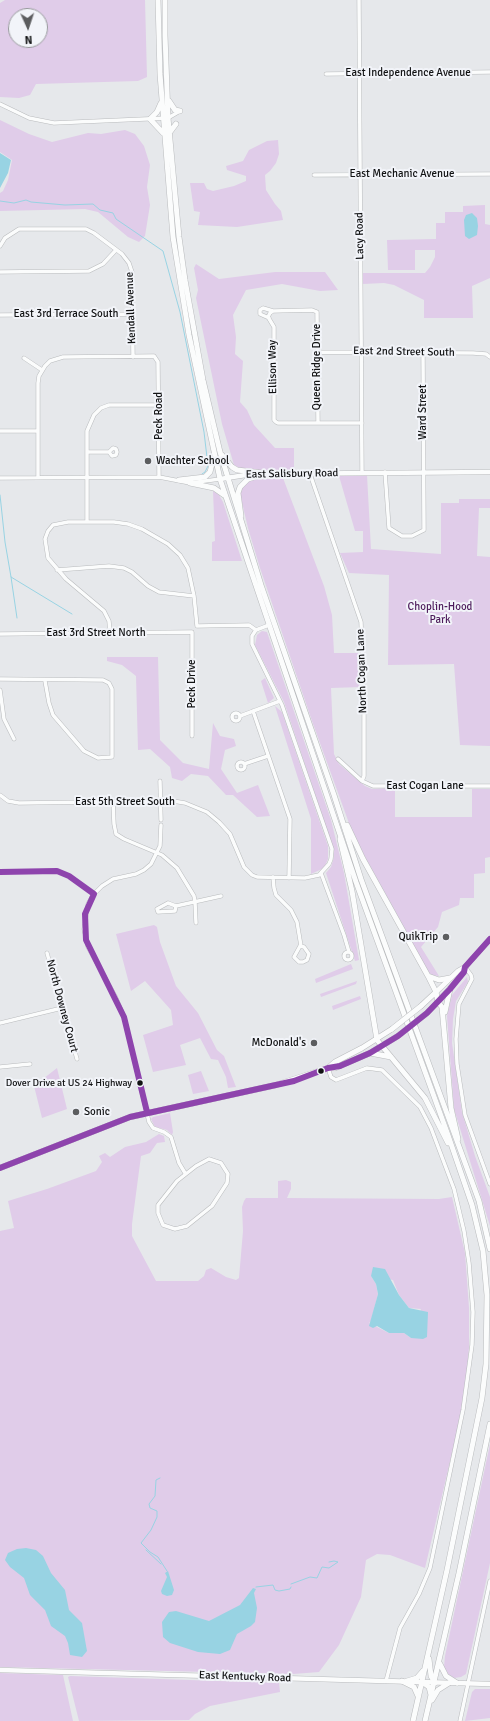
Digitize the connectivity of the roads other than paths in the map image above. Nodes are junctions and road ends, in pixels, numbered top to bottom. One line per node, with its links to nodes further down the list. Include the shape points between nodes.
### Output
1 (158, 0): 8 (highway)
2 (165, 0): 7 (highway)
3 (359, 0): 4 (street, Lacy Road)
4 (358, 72): 5 (street, East Independence Avenue); 6 (street, East Independence Avenue); 16 (street, Lacy Road)
5 (490, 72)
6 (326, 74)
7 (167, 96): 10 (highway, via 173,108); 11 (highway)
8 (162, 102): 11 (highway); 12 (highway)
9 (0, 104): 12 (street, via 29,118 54,123)
10 (180, 111): 11 (street)
11 (166, 118): 12 (street); 14 (highway); 15 (highway)
12 (150, 119): 15 (highway)
13 (176, 124): 14 (highway)
14 (170, 133): 41 (highway, via 185,280 203,380)
15 (164, 135): 38 (highway, via 171,223 179,281)
16 (359, 174): 17 (street, East Mechanic Avenue); 18 (street, East Mechanic Avenue); 26 (street, Lacy Road)
17 (490, 174)
18 (314, 175)
19 (0, 246): 20 (street, Kendall Avenue, via 9,234 24,229 75,228 89,230)
20 (116, 250): 21 (street, via 103,264 89,271); 23 (street, Kendall Avenue, via 125,258 131,269)
21 (0, 272)
22 (272, 312): 25 (street); 25 (street, Ellison Way, via 263,308 260,310 260,314); 27 (street, Queen Ridge Drive, via 315,311)
23 (132, 314): 24 (street, East 3rd Terrace South); 29 (street, Kendall Avenue)
24 (0, 315)
25 (269, 318): 34 (street, Ellison Way, via 274,328 274,420 277,423)
26 (361, 351): 27 (street, East 2nd Street South); 28 (street, East 2nd Street South); 35 (street, Lacy Road)
27 (317, 352): 34 (street, Queen Ridge Drive)
28 (423, 352): 30 (street, East 2nd Street South, via 486,354); 42 (street, Ward Street)
29 (133, 357): 32 (street, via 63,357 50,361); 33 (street, Peck Road, via 154,356 158,362)
30 (490, 357)
31 (24, 358): 32 (street)
32 (42, 370): 37 (street, via 38,383)
33 (159, 405): 39 (street, via 112,405 101,408 88,426); 50 (street, Peck Road)
34 (318, 423): 35 (street)
35 (362, 423): 45 (street, Lacy Road)
36 (0, 431): 37 (street)
37 (38, 431): 48 (street)
38 (211, 439): 53 (highway); 54 (highway, via 213,462 210,472 201,478)
39 (87, 452): 40 (street); 49 (street)
40 (109, 452)
41 (220, 452): 46 (highway, via 237,470); 51 (highway)
42 (424, 471): 43 (main road, East Salisbury Road); 43 (street, Ward Street, via 426,526 424,530 412,536 402,536 389,528); 44 (main road, East Salisbury Road)
43 (385, 472): 45 (main road, East Salisbury Road)
44 (490, 472)
45 (362, 473): 47 (main road, East Salisbury Road)
46 (264, 474): 47 (main road, East Salisbury Road); 51 (main road, East Salisbury Road); 58 (highway, via 248,479 240,487 238,496)
47 (310, 474): 79 (street, North Cogan Lane, via 361,622 364,698)
48 (38, 477): 49 (street, East Salisbury Road); 52 (street, East Salisbury Road)
49 (87, 477): 50 (street, East Salisbury Road); 57 (street)
50 (159, 477): 54 (street, East Salisbury Road)
51 (227, 477): 53 (main road, East Salisbury Road); 58 (highway)
52 (0, 478)
53 (220, 479): 55 (street, East Salisbury Road); 56 (highway)
54 (179, 480): 55 (street, East Salisbury Road)
55 (190, 483): 56 (highway, via 217,489)
56 (227, 503): 61 (highway)
57 (87, 522): 59 (street, via 53,525 48,531 45,550); 60 (street, via 128,524 168,544 185,561)
58 (242, 527): 82 (highway)
59 (57, 570): 60 (street, via 109,566 124,568 159,592); 65 (street, via 104,611 109,621)
60 (194, 596): 62 (street)
61 (269, 625): 63 (street); 87 (highway)
62 (197, 626): 63 (street, via 249,625); 64 (street)
63 (256, 630): 70 (street, via 252,636 252,644)
64 (192, 632): 65 (street, East 3rd Street North); 73 (street, Peck Drive)
65 (110, 633): 66 (street, East 3rd Street North)
66 (0, 634)
67 (0, 679): 68 (street)
68 (45, 680): 68 (street, via 54,715 86,753 98,758 109,758 113,755 112,689 109,683 103,680)
69 (0, 690): 74 (street, via 4,719)
70 (280, 701): 71 (street); 90 (street, via 332,849 331,858)
71 (253, 711): 72 (street); 75 (street)
72 (240, 716)
73 (192, 736)
74 (14, 739)
75 (268, 756): 77 (street); 92 (street, via 290,819)
76 (338, 758): 79 (street)
77 (244, 764)
78 (160, 781): 83 (street)
79 (362, 781): 80 (street, East Cogan Lane, via 373,786)
80 (490, 786)
81 (0, 795): 84 (street, East 5th Street South, via 8,801 19,803)
82 (334, 795): 103 (highway, via 363,859); 122 (highway, via 361,879)
83 (161, 801): 84 (street, East 5th Street South); 85 (street); 91 (street, East 5th Street South, via 185,803 207,812 230,834 244,867 252,875)
84 (113, 802): 88 (street, via 116,834)
85 (161, 820)
86 (160, 826): 88 (street, via 161,838)
87 (340, 834): 111 (highway, via 340,847 352,891); 123 (highway)
88 (157, 853): 93 (street, via 144,870 113,879); 95 (street, via 177,868)
89 (0, 872): 93 (street, via 57,871 69,876)
90 (321, 873): 92 (street, via 305,878); 100 (street)
91 (273, 878): 92 (street); 99 (street, via 275,892 294,916)
92 (289, 878)
93 (94, 894): 121 (street, via 85,914 86,940 124,1017)
94 (221, 896): 95 (street)
95 (196, 902): 96 (street); 97 (street)
96 (176, 906): 96 (street, via 171,913 158,912 157,909 168,903)
97 (196, 923)
98 (490, 939): 102 (main road)
99 (301, 946): 99 (street, via 294,957 299,962 310,957)
100 (349, 952)
101 (47, 953): 108 (street, North Downey Court)
102 (465, 967): 104 (main road); 105 (main road); 126 (street, via 472,979 459,1004 457,1064 465,1115)
103 (428, 976): 104 (highway, via 439,980); 106 (highway)
104 (450, 978): 106 (main road)
105 (450, 989): 107 (main road); 109 (highway)
106 (436, 992): 107 (highway); 112 (highway, bridge, via 422,1006)
107 (438, 1002): 109 (highway, via 442,1007); 114 (highway, bridge)
108 (62, 1008): 110 (street); 117 (street, North Downey Court)
109 (444, 1021): 122 (highway, via 451,1108)
110 (0, 1023)
111 (374, 1029): 112 (highway); 113 (highway)
112 (377, 1040): 113 (highway); 114 (highway)
113 (370, 1043): 120 (highway)
114 (382, 1047): 115 (highway); 116 (highway)
115 (370, 1053): 116 (highway); 120 (highway, via 340,1066)
116 (391, 1058): 123 (highway, via 432,1109)
117 (77, 1059)
118 (30, 1064): 119 (street)
119 (0, 1067)
120 (328, 1068): 121 (highway, via 276,1086); 134 (street, via 331,1077 336,1080 367,1068 382,1070 420,1107 431,1128 454,1188 470,1270 472,1345 463,1410 430,1568 400,1628)
121 (147, 1112): 124 (highway, via 112,1123); 125 (street, via 152,1128 171,1137 179,1163)
122 (459, 1146): 127 (highway, via 478,1201)
123 (457, 1162): 130 (highway, via 472,1205 483,1251 487,1295 486,1364 482,1398)
124 (0, 1168)
125 (186, 1174): 125 (street, via 170,1189 158,1206 160,1220 169,1228 187,1226 203,1214 212,1206 228,1178 224,1166 212,1160 200,1163)
126 (490, 1184)
127 (490, 1249)
128 (490, 1424): 131 (highway)
129 (490, 1581): 140 (street)
130 (429, 1650): 132 (highway); 137 (highway, via 430,1672)
131 (440, 1661): 137 (highway); 139 (highway, via 446,1676)
132 (425, 1668): 135 (highway, via 417,1678); 136 (highway)
133 (0, 1670): 134 (main road, East Kentucky Road)
134 (386, 1681): 135 (main road, East Kentucky Road)
135 (404, 1681): 136 (main road, East Kentucky Road); 142 (highway, via 414,1687)
136 (422, 1682): 137 (main road, East Kentucky Road); 142 (highway); 143 (highway, via 429,1687)
137 (435, 1683): 138 (main road, East Kentucky Road); 143 (highway)
138 (449, 1683): 139 (main road, East Kentucky Road); 143 (highway, via 438,1690)
139 (457, 1683): 140 (main road, East Kentucky Road)
140 (468, 1683): 141 (main road, East Kentucky Road); 146 (street)
141 (490, 1684)
142 (418, 1699): 144 (highway)
143 (430, 1702): 145 (highway)
144 (413, 1721)
145 (425, 1721)
146 (460, 1721)

